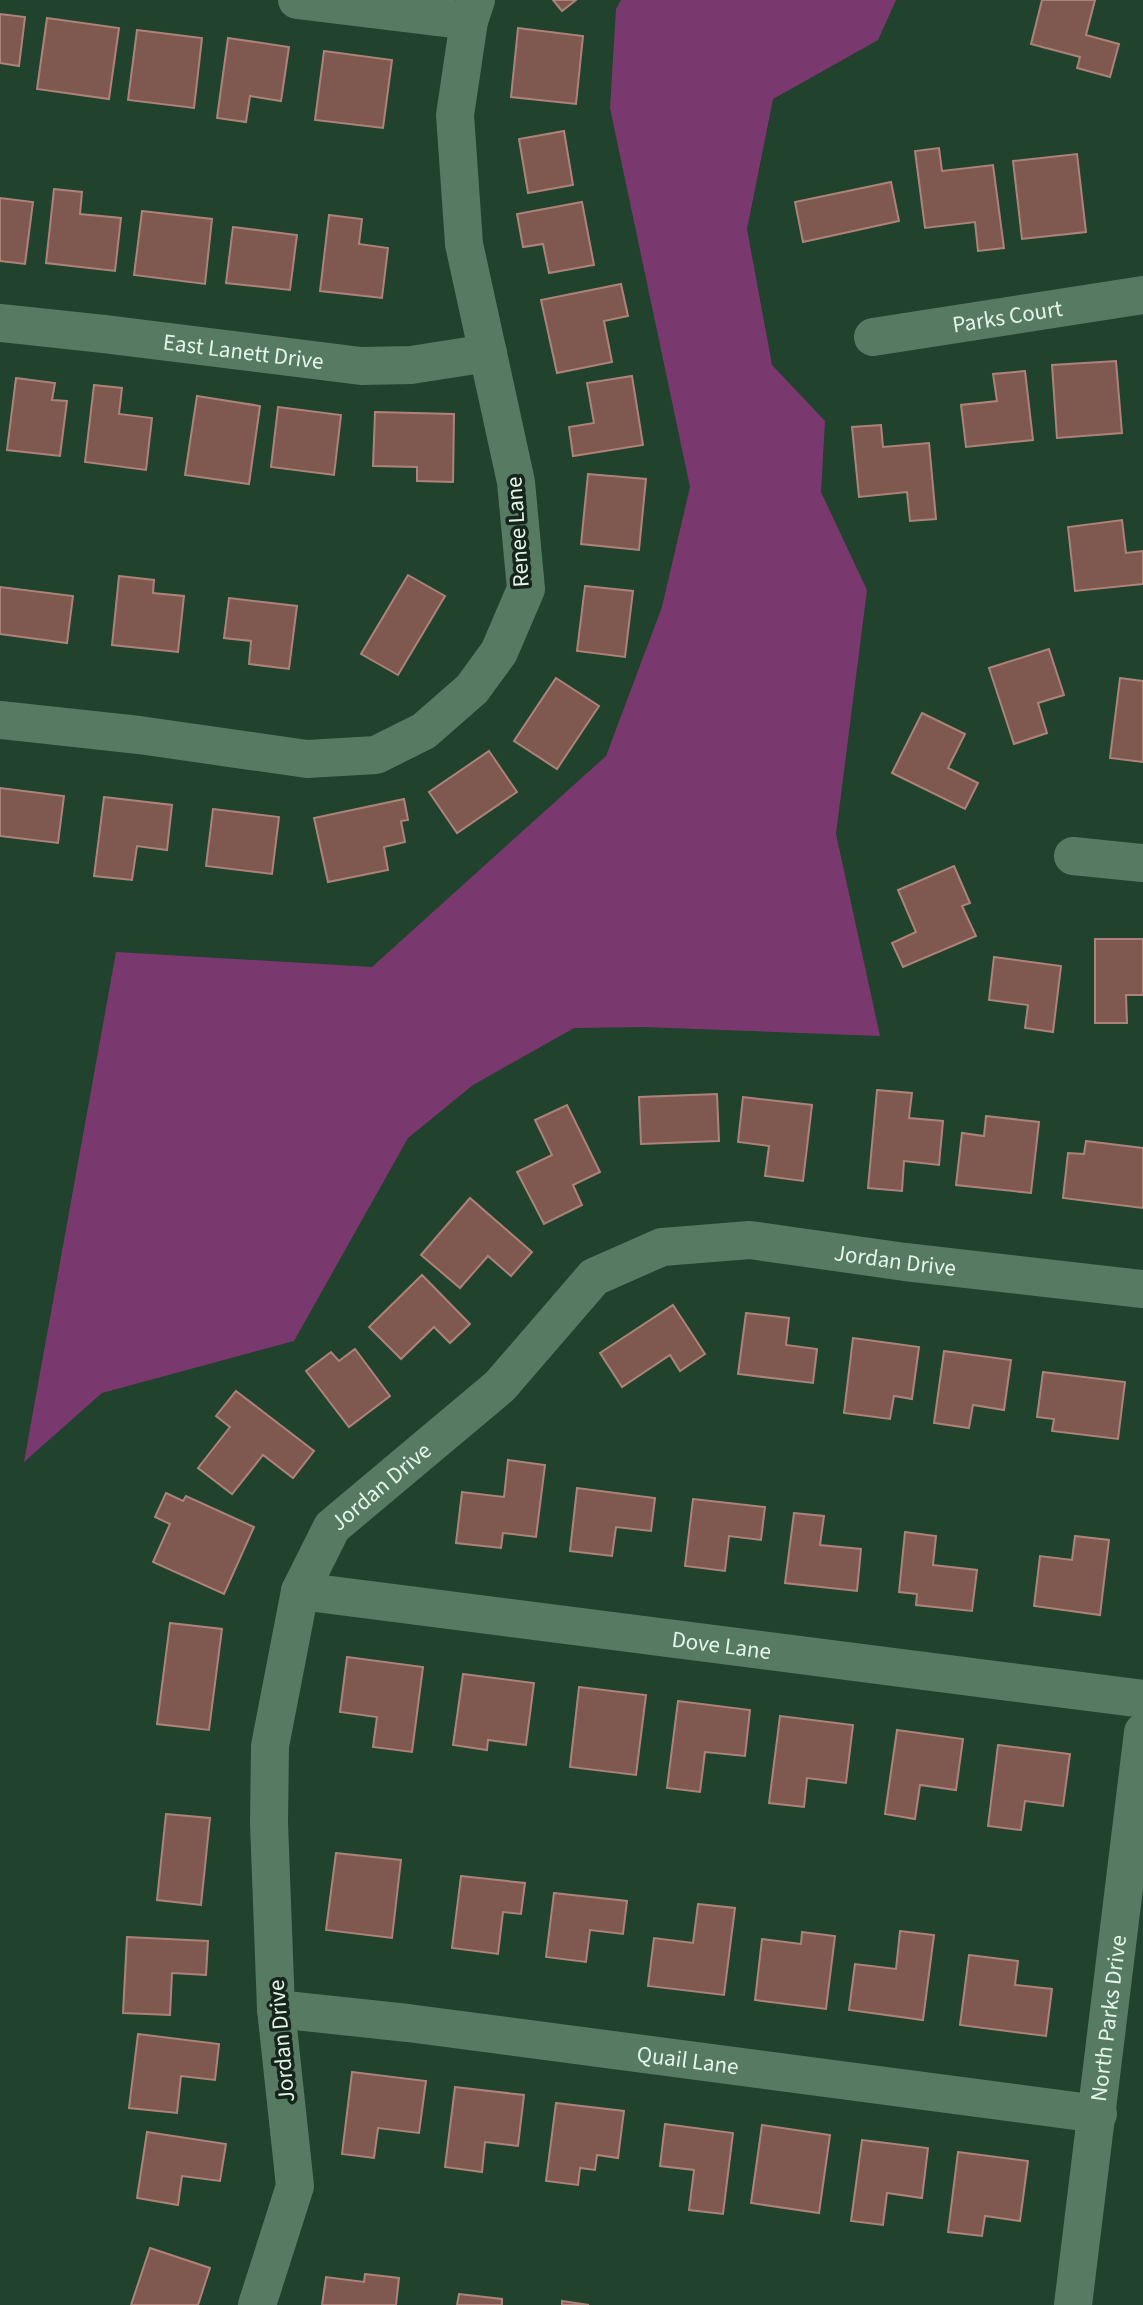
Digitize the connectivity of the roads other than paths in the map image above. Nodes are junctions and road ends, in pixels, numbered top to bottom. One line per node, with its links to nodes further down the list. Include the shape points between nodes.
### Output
1 (297, 0): 2 (street)
2 (472, 11): 6 (street, Renee Lane, via 456,115 464,244)
3 (1143, 295): 5 (street, Parks Court)
4 (0, 323): 6 (street, East Lanett Drive, via 361,366 411,365)
5 (873, 337)
6 (488, 353): 7 (street, Renee Lane, via 516,482 526,589 499,652 472,689 424,732 376,755 307,759)
7 (0, 720)
8 (1073, 856): 9 (street)
9 (1143, 863)
10 (1143, 1289): 11 (street, Jordan Drive, via 750,1240 662,1247 594,1277 500,1386 332,1527)
11 (300, 1591): 12 (street, Dove Lane); 14 (street, Jordan Drive, via 270,1746 268,1823)
12 (1143, 1699)
13 (1143, 1732): 15 (street, North Parks Drive)
14 (276, 2009): 15 (street, Quail Lane); 16 (street, Jordan Drive, via 295,2186)
15 (1098, 2114): 17 (street, North Parks Drive)
16 (257, 2305)
17 (1073, 2305)

